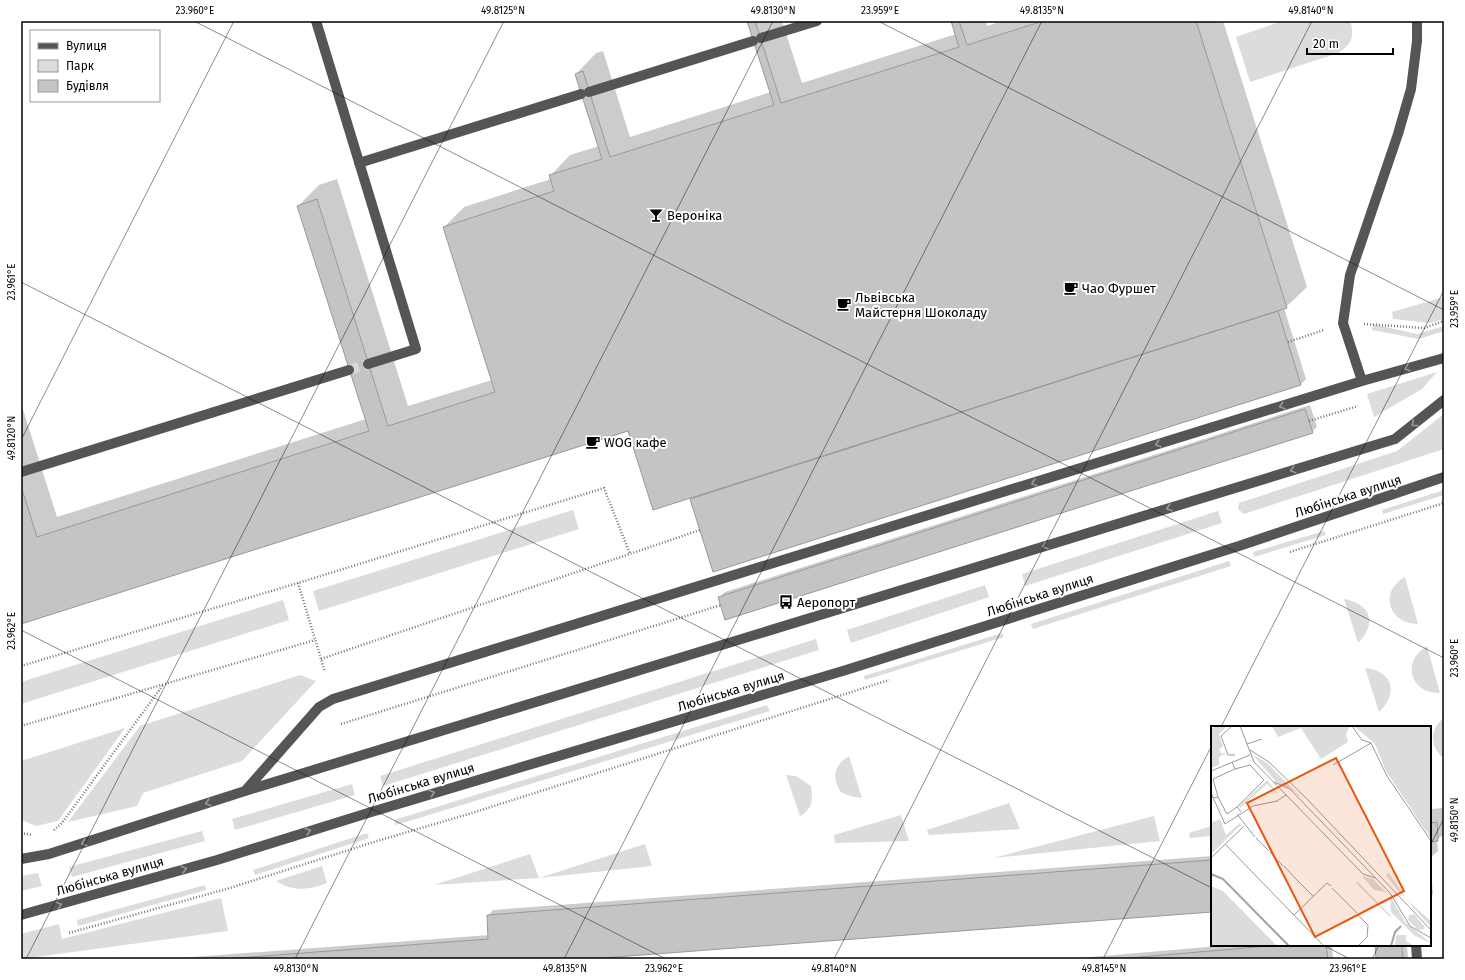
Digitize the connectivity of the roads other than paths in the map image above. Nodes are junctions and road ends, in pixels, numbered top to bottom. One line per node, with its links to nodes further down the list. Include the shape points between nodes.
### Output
1 (316, 21): 4 (street)
2 (817, 21): 4 (street)
3 (1417, 21): 8 (street, via 1411,89 1350,275 1343,323)
4 (359, 163): 6 (street, via 416,349)
5 (1444, 358): 8 (street, one-way to 8)
6 (368, 364)
7 (349, 370): 10 (street)
8 (1362, 381): 12 (street, one-way to 12, via 333,699 319,707)
9 (1444, 400): 12 (street, one-way to 12, via 1396,439)
10 (21, 472)
11 (1444, 477): 14 (street, Любінська вулиця, one-way to 11, via 217,860 846,670 1232,548)
12 (245, 791): 13 (street, one-way to 13, via 49,854)
13 (21, 859)
14 (21, 915)
15 (1416, 946): 16 (street)
16 (1417, 959)

